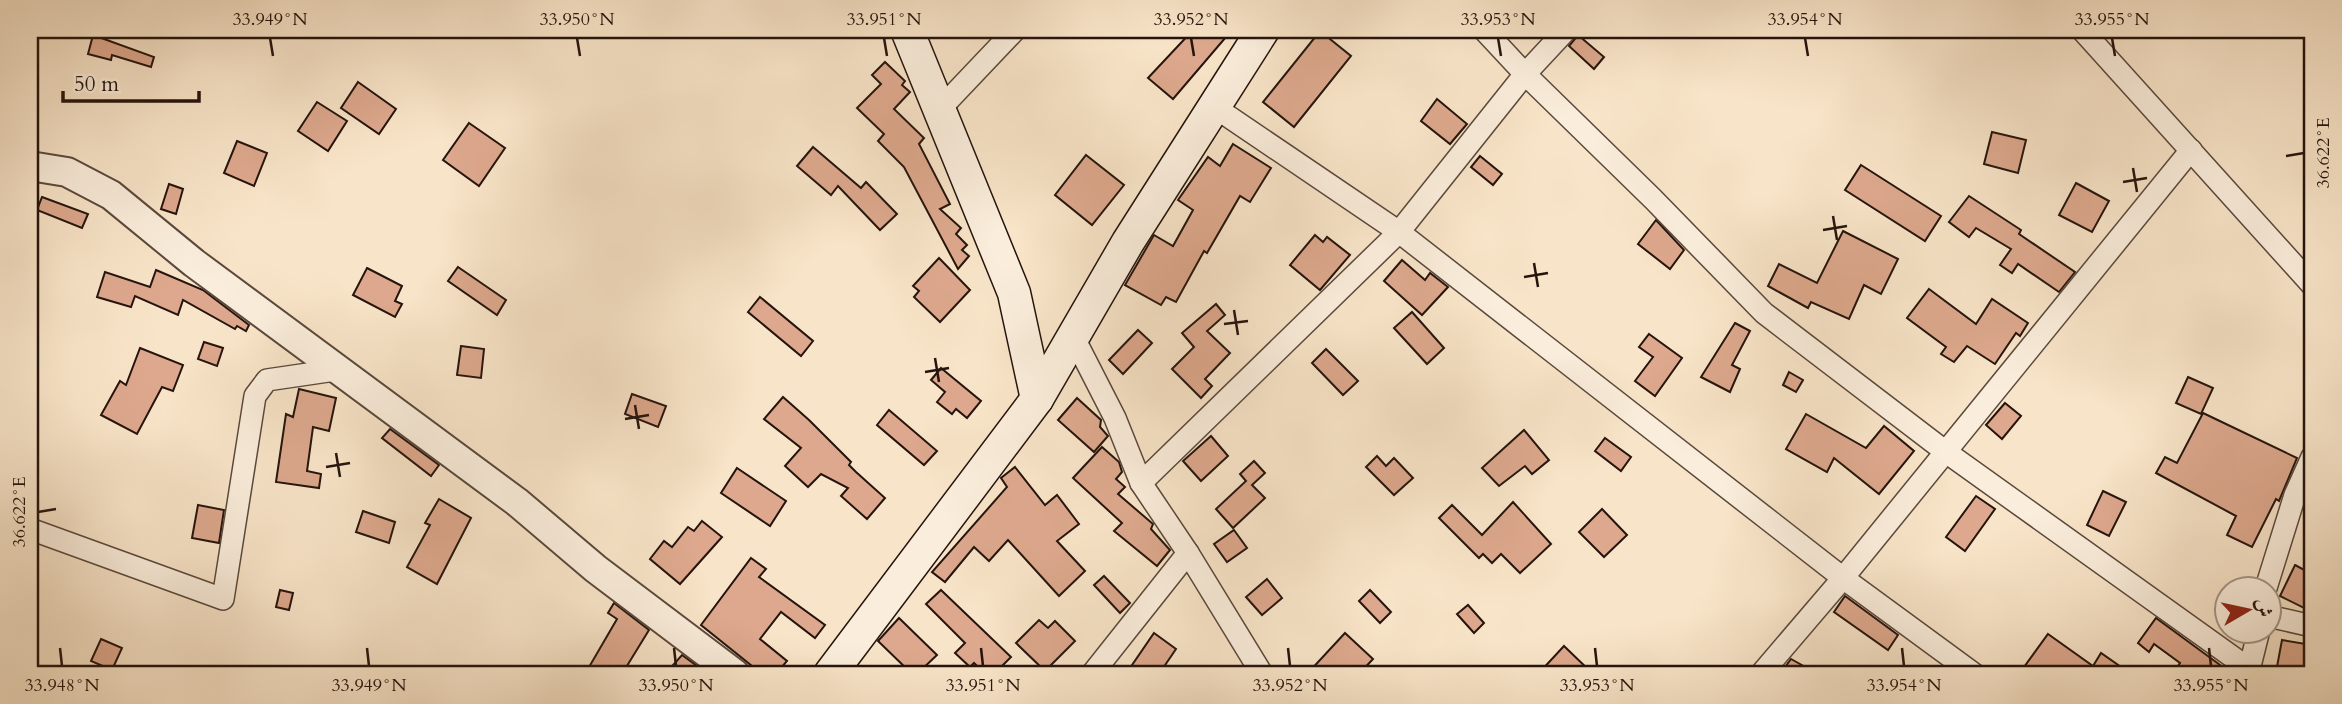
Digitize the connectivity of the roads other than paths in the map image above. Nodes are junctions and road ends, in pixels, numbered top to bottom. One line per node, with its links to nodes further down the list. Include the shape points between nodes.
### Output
1 (907, 30): 9 (main road)
2 (1015, 30): 9 (street)
3 (1263, 30): 8 (main road)
4 (1484, 30): 7 (street)
5 (1566, 30): 7 (street)
6 (2082, 30): 10 (street)
7 (1525, 74): 12 (street); 17 (street, via 1764,313)
8 (1213, 106): 12 (street); 14 (main road)
9 (940, 110): 16 (main road, via 1014,293)
10 (2191, 150): 13 (street); 17 (street)
11 (30, 166): 15 (street, via 67,172 111,195 194,263)
12 (1399, 232): 19 (street); 23 (street)
13 (2312, 285)
14 (1073, 336): 16 (main road); 19 (street, via 1115,418)
15 (342, 369): 20 (street, via 267,380 255,396 223,598); 28 (street)
16 (1037, 399): 29 (main road)
17 (1946, 452): 23 (street); 27 (street)
18 (2312, 457): 22 (street)
19 (1141, 483): 21 (street)
20 (30, 529)
21 (1188, 553): 30 (street); 31 (street)
22 (2271, 574)
23 (1843, 578): 32 (street); 33 (street)
24 (2282, 619): 25 (street)
25 (2312, 626)
26 (2255, 644): 27 (street)
27 (2248, 671)
28 (735, 674)
29 (830, 674)
30 (1092, 674)
31 (1262, 674)
32 (1761, 674)
33 (1974, 674)

